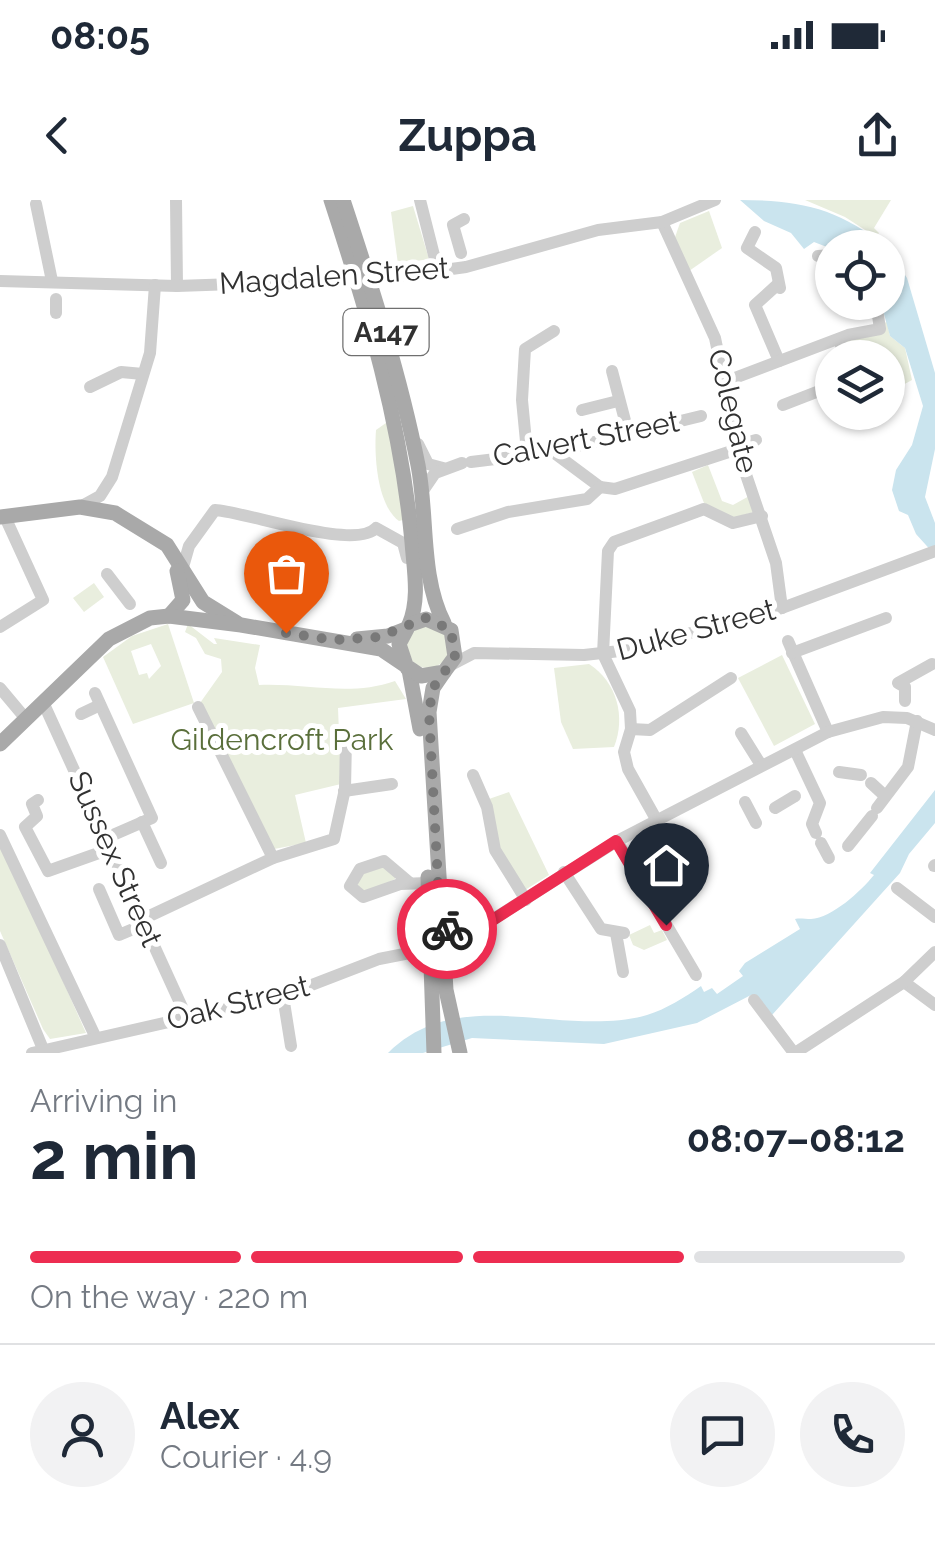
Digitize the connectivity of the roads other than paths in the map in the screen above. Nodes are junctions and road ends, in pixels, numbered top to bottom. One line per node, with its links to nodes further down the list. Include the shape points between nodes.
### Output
1 (176, 200): 14 (street)
2 (332, 200): 34 (main road, A147)
3 (343, 200): 34 (main road, A147, via 378,303)
4 (420, 200): 11 (street)
5 (715, 200): 8 (street, Magdalen Street)
6 (36, 201): 15 (street)
7 (464, 219): 10 (street, via 453,225)
8 (662, 222): 10 (street, Magdalen Street); 22 (street, Colegate, via 710,325)
9 (755, 232): 19 (street, via 747,248 776,268 779,288 756,306)
10 (463, 260): 11 (street, Magdalen Street)
11 (438, 271): 14 (street, Magdalen Street)
12 (0, 281): 15 (street, Magdalen Street)
13 (155, 285): 14 (street, Magdalen Street); 15 (street, Magdalen Street); 21 (street, via 152,342)
14 (177, 286)
15 (55, 292)
16 (879, 320): 18 (street, via 880,329)
17 (554, 331): 32 (street, via 525,350)
18 (838, 339): 19 (street)
19 (778, 361): 22 (street)
20 (612, 371): 25 (street)
21 (142, 374): 23 (street, via 121,372); 36 (street)
22 (724, 382): 31 (street, Colegate)
23 (90, 387)
24 (815, 393): 26 (street)
25 (618, 401): 27 (street); 29 (street)
26 (783, 405)
27 (582, 410)
28 (701, 416): 29 (street, Calvert Street)
29 (628, 432): 33 (street, Calvert Street)
30 (756, 440): 31 (street)
31 (738, 447): 37 (street, via 615,489); 41 (street, Colegate)
32 (527, 452): 33 (street, Calvert Street); 35 (street, Calvert Street)
33 (553, 452): 37 (street)
34 (417, 466): 35 (street, Calvert Street); 38 (main road, A147); 48 (main road, A147)
35 (443, 468): 38 (street)
36 (111, 480): 39 (street); 40 (street)
37 (600, 487): 43 (street, via 586,499 508,512)
38 (422, 492): 53 (main road, A147, via 432,592)
39 (80, 507): 40 (main road); 42 (main road)
40 (115, 513): 44 (main road)
41 (762, 516): 49 (street, Colegate); 58 (street, via 734,523 704,508 614,542 605,565)
42 (3, 517): 55 (street, via 43,600)
43 (457, 529)
44 (151, 535): 46 (main road); 51 (main road, via 182,585 182,600)
45 (931, 552): 49 (street, Duke Street)
46 (184, 567): 48 (street, via 208,515 222,511 360,536 376,528 403,542); 54 (main road, via 203,602)
47 (106, 574): 50 (street)
48 (416, 589): 56 (main road, A147)
49 (782, 608): 58 (street, Duke Street)
50 (135, 612): 51 (main road); 64 (main road)
51 (169, 616): 54 (main road)
52 (886, 618): 71 (street, via 790,647)
53 (444, 623): 56 (main road, via 426,618); 60 (main road, via 457,648)
54 (241, 625): 57 (main road)
55 (0, 627)
56 (408, 627): 57 (main road, via 388,636); 61 (main road, via 399,644)
57 (334, 640): 61 (main road, via 382,649)
58 (603, 654): 60 (street, Duke Street, via 474,653); 69 (street, via 628,702)
59 (932, 664): 66 (street, via 898,683 905,687)
60 (448, 668): 61 (main road, via 420,676); 105 (main road, via 433,688 429,712)
61 (408, 669): 100 (main road, via 420,723)
62 (731, 678): 69 (street, via 650,730)
63 (0, 688): 68 (street)
64 (43, 702): 68 (main road); 91 (street, Sussex Street)
65 (198, 707): 93 (street)
66 (908, 713): 70 (street); 71 (street, Oak Street); 84 (street, via 908,767)
67 (81, 714): 87 (street, via 98,699 152,818)
68 (26, 719): 74 (main road)
69 (631, 729): 86 (street, via 626,762)
70 (935, 730)
71 (828, 732): 75 (street, Oak Street)
72 (741, 733): 76 (street)
73 (346, 739): 80 (street)
74 (0, 744)
75 (795, 750): 76 (street, Oak Street); 81 (street)
76 (761, 766): 86 (street, Oak Street)
77 (839, 772): 84 (street, via 866,779)
78 (473, 775): 103 (street, via 495,850)
79 (392, 784): 80 (street)
80 (344, 791): 93 (street, via 334,840)
81 (804, 791): 85 (street); 94 (street, via 820,803 817,832)
82 (38, 800): 97 (street, via 32,804 38,816 25,827)
83 (745, 802): 88 (street)
84 (878, 807): 92 (street)
85 (775, 808)
86 (656, 818): 90 (street, Oak Street)
87 (142, 822): 91 (street); 95 (street)
88 (756, 823)
89 (0, 835): 118 (street)
90 (616, 841): 98 (street, Oak Street); 112 (street)
91 (108, 844): 97 (street); 106 (street, Sussex Street)
92 (848, 846)
93 (274, 858): 106 (street)
94 (829, 858)
95 (161, 862)
96 (22, 870): 97 (street)
97 (48, 871)
98 (564, 872): 103 (street, Oak Street); 111 (street, via 588,925 620,933)
99 (410, 883): 100 (street)
100 (428, 883): 109 (main road)
101 (897, 888): 104 (street)
102 (99, 889): 106 (street, via 119,936)
103 (526, 900): 107 (street, Oak Street)
104 (935, 917)
105 (440, 920): 107 (street, via 454,933); 109 (main road)
106 (144, 921): 117 (street, Sussex Street)
107 (474, 932): 109 (street, Oak Street)
108 (0, 945): 121 (street)
109 (437, 952): 114 (street, Oak Street, via 378,958); 120 (main road); 122 (main road)
110 (935, 952): 113 (street)
111 (623, 972)
112 (696, 975)
113 (904, 982): 116 (street); 123 (street)
114 (283, 996): 117 (street, Oak Street); 119 (street)
115 (754, 1000): 123 (street)
116 (935, 1005)
117 (186, 1016): 118 (street, Oak Street)
118 (96, 1038): 121 (street, Oak Street)
119 (292, 1046)
120 (459, 1048)
121 (38, 1051)
122 (434, 1053)
123 (794, 1053)

